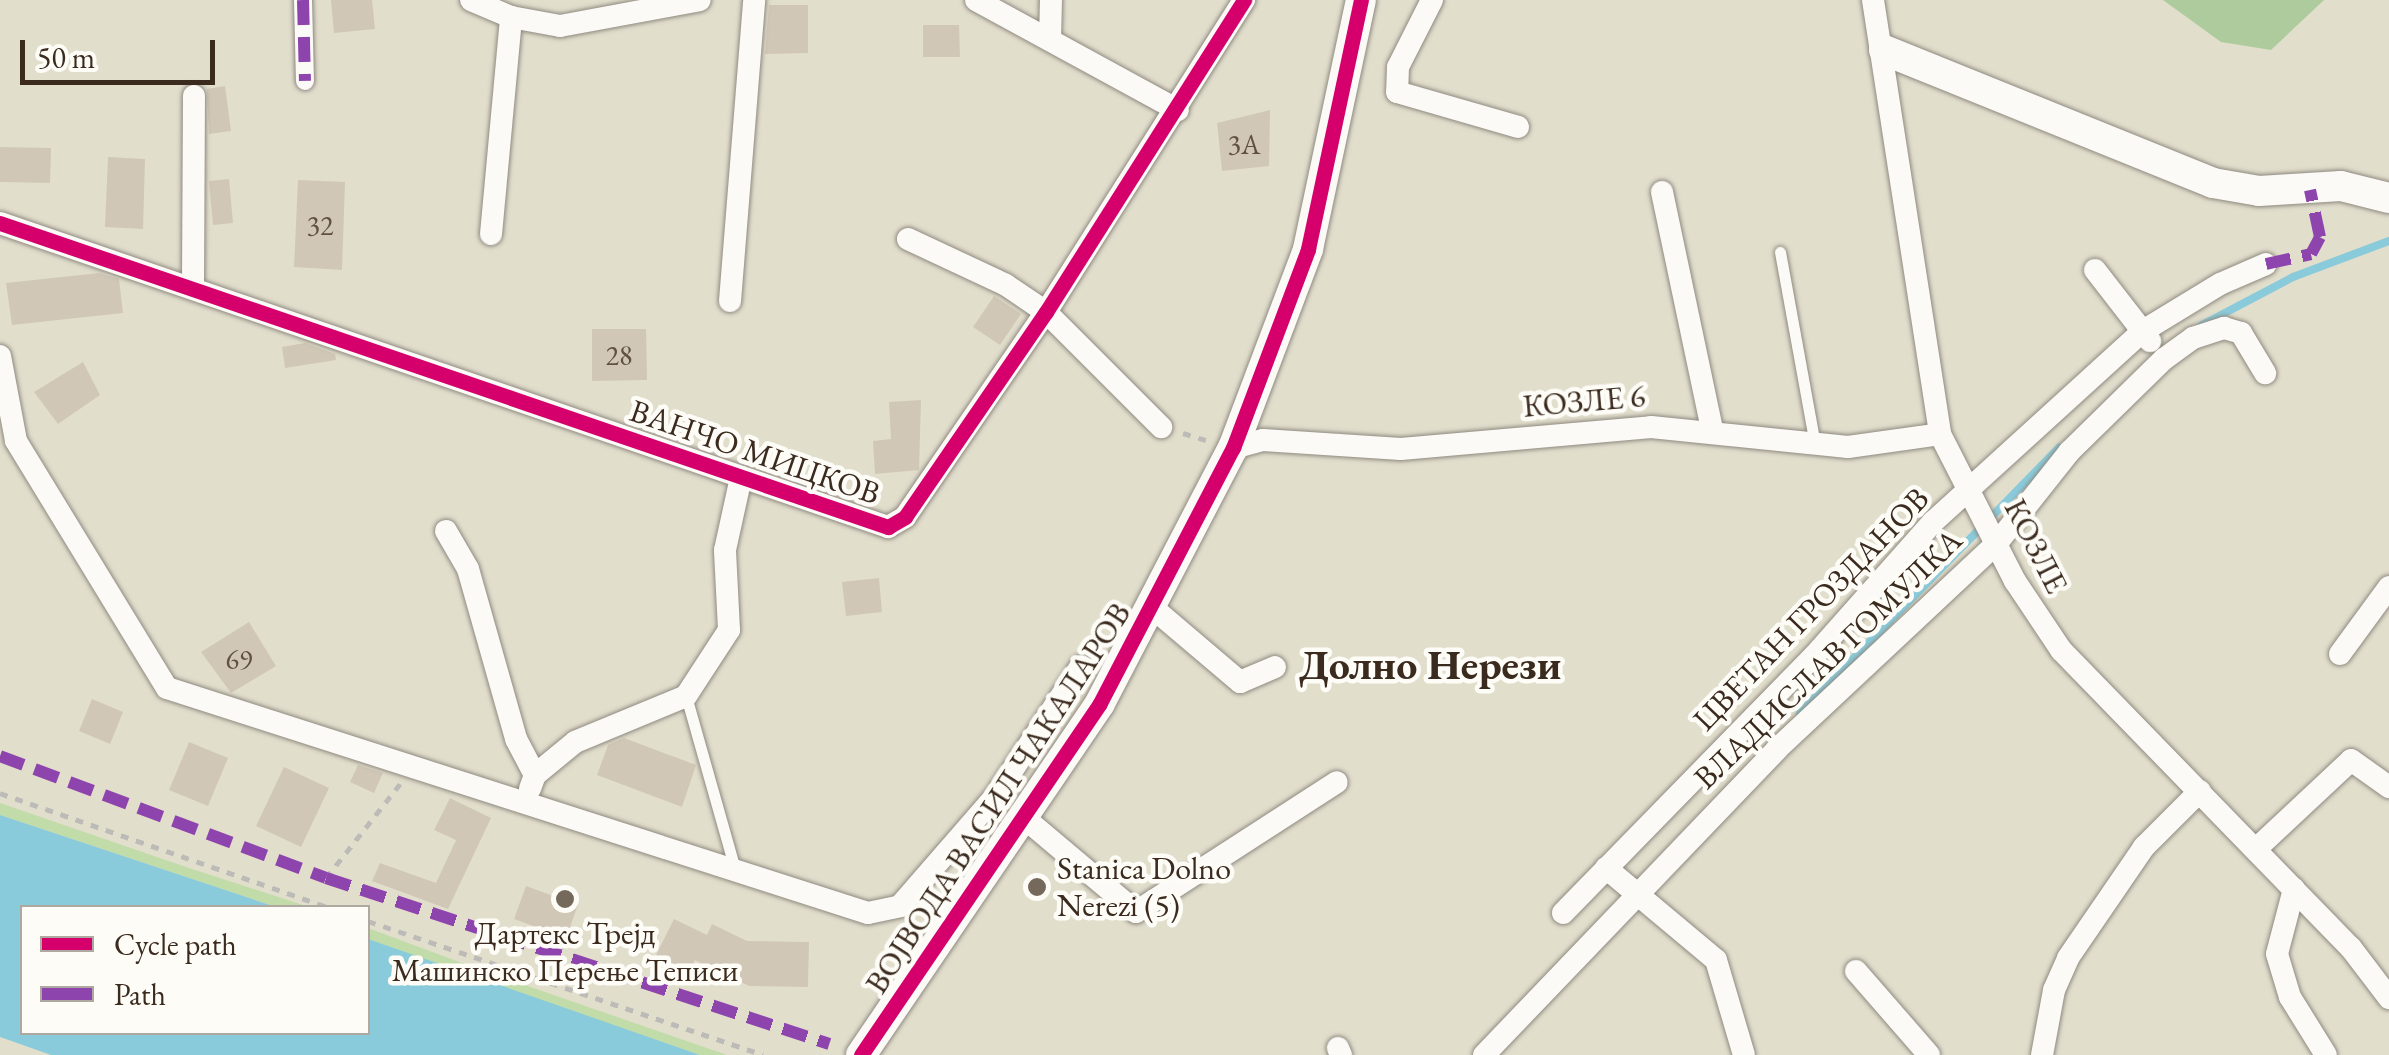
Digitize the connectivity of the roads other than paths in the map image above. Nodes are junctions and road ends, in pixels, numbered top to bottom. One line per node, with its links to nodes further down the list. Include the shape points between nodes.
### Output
1 (304, 0): 14 (street)
2 (471, 0): 11 (street)
3 (700, 0): 11 (street, via 560,26)
4 (754, 0): 27 (street)
5 (976, 0): 12 (street)
6 (1051, 0): 12 (street)
7 (1244, 0): 16 (street, ВАНЧО МИЦКОВ)
8 (1360, 0): 37 (street, ВОЈВОДА ВАСИЛ ЧАКАЛАРОВ, via 1308,249)
9 (1432, 0): 17 (street, via 1398,67 1398,92)
10 (1873, 0): 13 (street, КОЗЛЕ)
11 (511, 17): 21 (street)
12 (1050, 40): 16 (street)
13 (1884, 50): 19 (street, via 2213,182 2259,191 2341,186); 35 (street, КОЗЛЕ)
14 (305, 81)
15 (194, 96): 26 (street)
16 (1178, 110): 28 (street, ВАНЧО МИЦКОВ)
17 (1518, 127)
18 (1662, 192): 34 (street)
19 (2389, 198)
20 (0, 223): 26 (street, ВАНЧО МИЦКОВ)
21 (491, 234)
22 (908, 239): 28 (street)
23 (1780, 252): 36 (lane)
24 (2266, 264): 29 (street, ЦВЕТАН ГРОЗДАНОВ)
25 (2095, 270): 29 (street)
26 (193, 284): 38 (street, ВАНЧО МИЦКОВ)
27 (730, 301)
28 (1046, 312): 33 (street); 38 (street, ВАНЧО МИЦКОВ, via 897,523 865,524)
29 (2143, 332): 31 (street); 39 (street, ЦВЕТАН ГРОЗДАНОВ)
30 (0, 356): 54 (street, via 16,441 167,688)
31 (2164, 360): 32 (street, ВЛАДИСЛАВ ГОМУЛКА, via 2193,338 2224,328 2241,333); 41 (street, ВЛАДИСЛАВ ГОМУЛКА, via 2069,452)
32 (2265, 373)
33 (1161, 427)
34 (1712, 429): 36 (street, КОЗЛЕ 6); 37 (street, КОЗЛЕ 6, via 1640,427 1401,449 1263,440)
35 (1940, 434): 36 (street, КОЗЛЕ 6, via 1876,446); 39 (street, КОЗЛЕ)
36 (1815, 444)
37 (1234, 448): 43 (street, ВОЈВОДА ВАСИЛ ЧАКАЛАРОВ)
38 (741, 477): 49 (street, ВАНЧО МИЦКОВ, via 725,550 728,630)
39 (1973, 493): 41 (street, КОЗЛЕ); 45 (street, ЦВЕТАН ГРОЗДАНОВ, via 1933,522)
40 (446, 531): 50 (street, via 468,569 516,739)
41 (1997, 543): 48 (street, ВЛАДИСЛАВ ГОМУЛКА); 53 (street, КОЗЛЕ, via 2061,650)
42 (2389, 587): 44 (street)
43 (1154, 609): 47 (street, via 1240,682); 55 (street, ВОЈВОДА ВАСИЛ ЧАКАЛАРОВ)
44 (2340, 654)
45 (1814, 656): 48 (street); 57 (street, ЦВЕТАН ГРОЗДАНОВ)
46 (1081, 666): 58 (street, via 994,798 900,906 868,913)
47 (1275, 667)
48 (1846, 685): 60 (street, ВЛАДИСЛАВ ГОМУЛКА)
49 (686, 696): 50 (street, via 575,742); 58 (lane)
50 (536, 775): 54 (street)
51 (1337, 782): 55 (street, via 1134,912)
52 (2389, 786): 56 (street, via 2351,760)
53 (2200, 792): 56 (street, КОЗЛЕ); 64 (street, via 2144,846 2068,958 2054,990)
54 (526, 801): 58 (street)
55 (1022, 816): 65 (street, ВОЈВОДА ВАСИЛ ЧАКАЛАРОВ)
56 (2256, 849): 59 (street, КОЗЛЕ)
57 (1606, 868): 60 (street); 61 (street, ЦВЕТАН ГРОЗДАНОВ)
58 (736, 874)
59 (2294, 889): 63 (street, КОЗЛЕ); 71 (street, via 2277,954 2290,997)
60 (1636, 897): 66 (street, ВЛАДИСЛАВ ГОМУЛКА); 67 (street, via 1716,960)
61 (1563, 913)
62 (1856, 971): 68 (street)
63 (2389, 998)
64 (2051, 1032): 69 (street); 70 (street)
65 (861, 1055)
66 (1484, 1055)
67 (1744, 1055)
68 (1929, 1055)
69 (2042, 1055)
70 (2066, 1055)
71 (2326, 1055)

